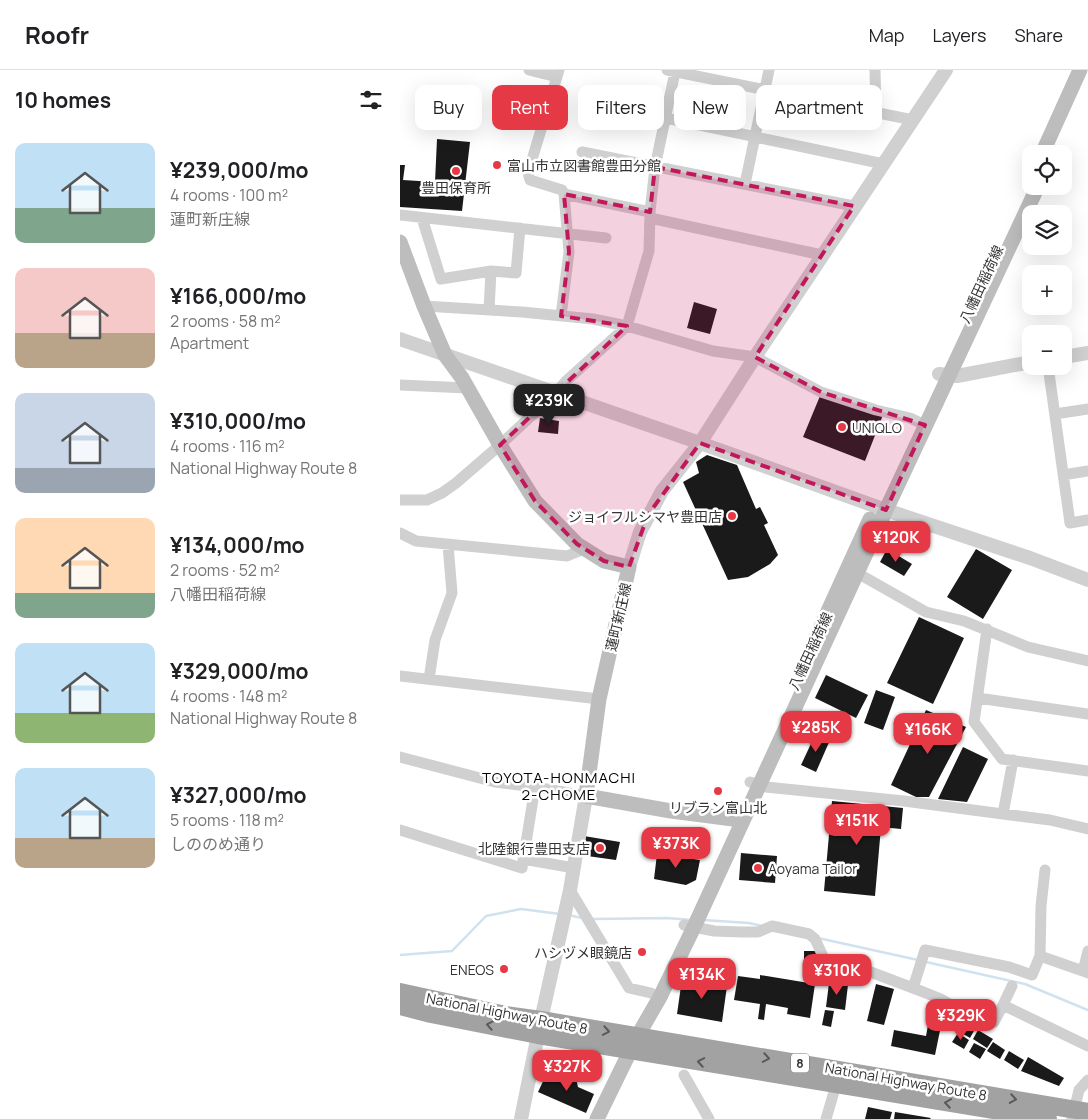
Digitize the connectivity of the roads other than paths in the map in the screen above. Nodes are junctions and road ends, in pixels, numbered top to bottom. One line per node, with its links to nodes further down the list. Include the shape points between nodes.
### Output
1 (529, 70): 7 (street)
2 (768, 70): 9 (street)
3 (875, 70): 10 (street)
4 (946, 70): 14 (street)
5 (1080, 70): 17 (main road)
6 (672, 71): 11 (street); 13 (street)
7 (558, 74): 23 (street, via 528,173 530,180 562,190)
8 (1088, 78): 18 (main road)
9 (766, 85)
10 (875, 85)
11 (756, 87)
12 (882, 113): 14 (street)
13 (665, 117): 16 (street); 21 (street)
14 (913, 120): 20 (street)
15 (756, 128): 16 (street)
16 (754, 137): 20 (street); 22 (street)
17 (1046, 145)
18 (1057, 145)
19 (582, 152): 21 (street)
20 (884, 164): 26 (street)
21 (655, 167): 22 (street); 27 (street)
22 (745, 184): 26 (street)
23 (564, 194): 27 (street); 31 (street)
24 (1023, 195): 46 (main road, 八幡田稲荷線)
25 (1034, 195): 46 (main road, 八幡田稲荷線)
26 (854, 206): 34 (street)
27 (650, 215): 34 (street); 39 (street, via 649,251)
28 (400, 216): 29 (street)
29 (422, 218): 30 (street); 35 (street, via 441,279)
30 (520, 228): 31 (street); 35 (street, via 516,273)
31 (568, 233): 32 (street); 38 (street, via 569,252)
32 (606, 238)
33 (400, 242): 36 (main road, 蓮町新庄線)
34 (822, 255): 44 (street)
35 (491, 271): 37 (street)
36 (424, 306): 37 (street); 42 (main road, 蓮町新庄線)
37 (489, 310): 38 (street)
38 (561, 316): 39 (street)
39 (627, 326): 44 (street, via 713,351); 50 (street)
40 (400, 339): 42 (street)
41 (1088, 353): 43 (street)
42 (445, 354): 49 (main road, 蓮町新庄線); 50 (street)
43 (1072, 356)
44 (755, 357): 53 (street, via 821,392); 54 (street)
45 (1022, 363): 46 (street)
46 (944, 375): 53 (main road, 八幡田稲荷線)
47 (1049, 375): 52 (street)
48 (400, 385): 49 (street)
49 (467, 388): 55 (main road, 蓮町新庄線)
50 (556, 393): 54 (street); 55 (street)
51 (1088, 409): 52 (street)
52 (1055, 414): 57 (street)
53 (922, 424): 59 (main road, 八幡田稲荷線)
54 (700, 442): 59 (street); 64 (street, via 662,491 648,515)
55 (500, 445): 58 (street, via 442,493 427,500); 63 (main road, 蓮町新庄線, via 535,501)
56 (1088, 471): 57 (street)
57 (1063, 475): 60 (street, via 1070,523)
58 (400, 500)
59 (881, 508): 65 (main road, 八幡田稲荷線); 66 (street)
60 (1088, 520)
61 (400, 533): 62 (street, via 416,541)
62 (448, 545): 63 (street, via 567,556); 70 (street, via 452,593 435,640)
63 (584, 549): 64 (main road, 蓮町新庄線)
64 (629, 568): 72 (main road, 蓮町新庄線)
65 (853, 571): 67 (street, via 926,612); 77 (main road, 八幡田稲荷線)
66 (1088, 580)
67 (987, 629): 68 (street, via 1028,647); 71 (street)
68 (1088, 661)
69 (400, 676): 70 (street)
70 (429, 679): 72 (street)
71 (978, 698): 73 (street); 75 (street, via 974,722 1002,759)
72 (600, 699): 79 (main road, 蓮町新庄線)
73 (1088, 714)
74 (400, 757): 78 (street, via 495,782)
75 (1013, 760): 76 (street); 80 (street)
76 (1088, 770)
77 (754, 784): 80 (street); 81 (main road, 八幡田稲荷線)
78 (535, 787): 79 (street); 84 (street)
79 (586, 796): 81 (main road); 85 (street)
80 (1003, 814): 82 (street)
81 (737, 821): 88 (main road, 八幡田稲荷線)
82 (1088, 829)
83 (400, 830): 84 (street, via 522,868)
84 (523, 859): 85 (street)
85 (574, 868): 87 (street)
86 (1045, 870): 90 (street)
87 (570, 890): 95 (street, via 629,988); 98 (street)
88 (689, 926): 93 (street, via 758,932 772,926 810,934 828,965 860,968); 95 (main road, 八幡田稲荷線); 99 (main road, 八幡田稲荷線, via 660,998)
89 (1088, 951): 91 (street)
90 (1040, 956): 91 (street); 93 (street, via 1032,975 925,950)
91 (1086, 972)
92 (1012, 986): 96 (street)
93 (913, 988): 96 (street, via 941,998 984,1024 994,1022)
94 (400, 992): 98 (highway, National Highway Route 8 / 8, via 506,1015)
95 (651, 993): 99 (main road, 八幡田稲荷線)
96 (1003, 1005): 100 (street)
97 (400, 1006): 98 (highway, National Highway Route 8 / 8, one-way to 97, via 431,1014)
98 (539, 1027): 99 (highway, National Highway Route 8 / 8); 106 (street)
99 (634, 1043): 103 (highway, National Highway Route 8 / 8, one-way to 99); 105 (highway, National Highway Route 8 / 8, one-way to 105); 107 (main road)
100 (1088, 1046)
101 (684, 1075): 108 (street)
102 (1088, 1080): 110 (street, via 1079,1090)
103 (836, 1085): 105 (highway, National Highway Route 8 / 8, one-way to 103); 109 (street)
104 (1088, 1112): 105 (highway, National Highway Route 8 / 8)
105 (1054, 1113)
106 (521, 1119)
107 (597, 1119)
108 (709, 1119)
109 (826, 1119)
110 (1072, 1119)

